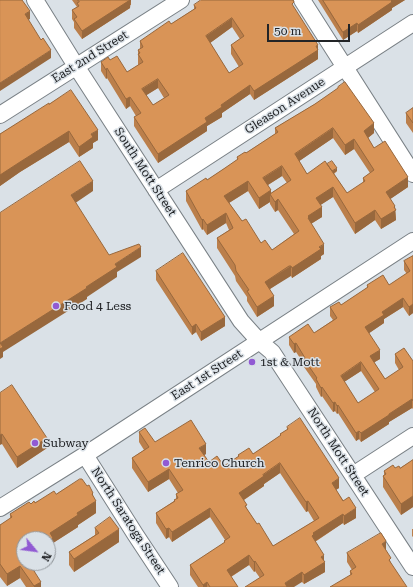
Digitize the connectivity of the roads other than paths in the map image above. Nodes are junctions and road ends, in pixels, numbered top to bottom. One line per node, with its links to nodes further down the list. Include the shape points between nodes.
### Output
1 (35, 0): 5 (street, South Mott Street)
2 (181, 0): 5 (street, East 2nd Street)
3 (302, 0): 6 (street)
4 (413, 23): 6 (street, Gleason Avenue)
5 (76, 66): 7 (street, East 2nd Street); 9 (street, South Mott Street)
6 (345, 67): 8 (street); 9 (street, Gleason Avenue)
7 (0, 115)
8 (413, 174)
9 (156, 190): 11 (street, South Mott Street, via 241,321)
10 (413, 241): 11 (street, East 1st Street)
11 (259, 341): 13 (street, East 1st Street); 14 (street, North Mott Street, via 272,352)
12 (413, 436): 14 (street)
13 (85, 455): 15 (street, East 1st Street); 17 (street, North Saratoga Street)
14 (353, 475): 16 (street, North Mott Street)
15 (0, 508)
16 (413, 567)
17 (170, 587)

